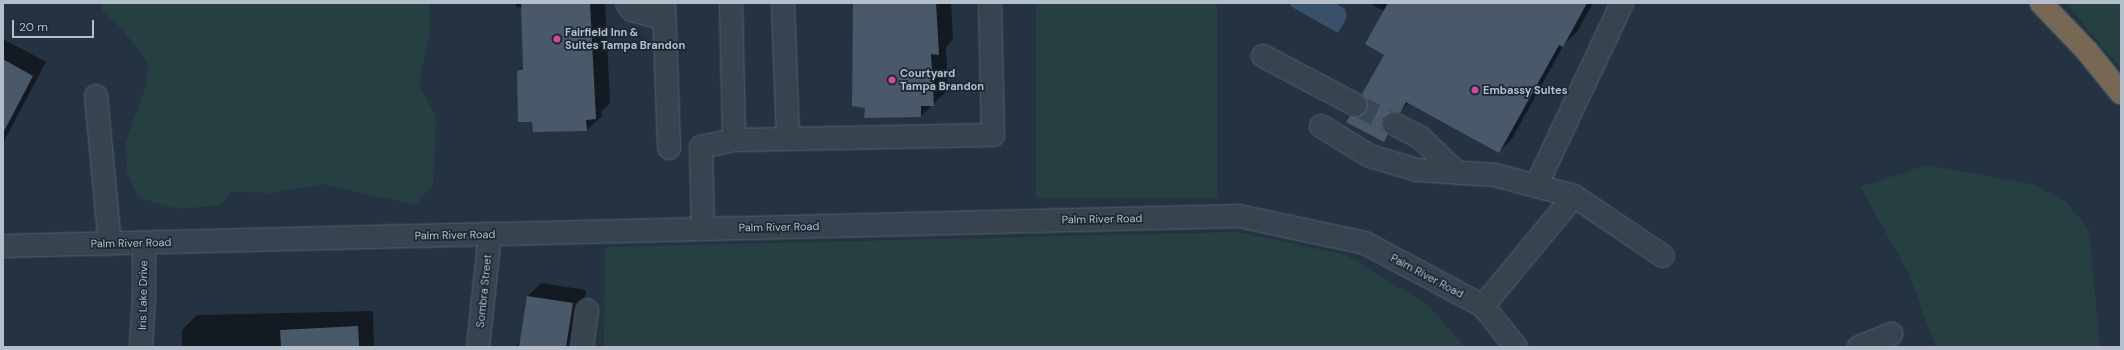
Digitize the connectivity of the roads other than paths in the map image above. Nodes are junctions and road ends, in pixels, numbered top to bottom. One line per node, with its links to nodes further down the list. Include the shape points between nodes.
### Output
1 (627, 3): 7 (street, via 632,10)
2 (730, 3): 15 (street)
3 (784, 3): 14 (street)
4 (990, 3): 14 (street, via 993,135)
5 (1622, 3): 18 (street)
6 (2041, 3): 9 (highway, via 2087,51)
7 (664, 11): 16 (street)
8 (1263, 56): 11 (street)
9 (2121, 93)
10 (96, 96): 22 (street)
11 (1356, 105)
12 (1394, 124): 17 (street, via 1421,138)
13 (1321, 126): 17 (street, via 1370,156 1417,170)
14 (788, 139): 15 (street)
15 (734, 140): 20 (street, via 701,147)
16 (669, 148)
17 (1458, 173): 18 (street, via 1495,175)
18 (1536, 186): 19 (street)
19 (1574, 196): 25 (street); 26 (street)
20 (703, 229): 21 (street, Palm River Road); 26 (street, Palm River Road, via 1239,216 1365,243)
21 (490, 234): 23 (street, Palm River Road); 30 (street, Sombra Street)
22 (110, 243): 23 (street, Palm River Road); 24 (street, Palm River Road)
23 (144, 243): 29 (street, Iris Lake Drive)
24 (3, 246)
25 (1663, 256)
26 (1483, 306): 32 (street, Palm River Road)
27 (587, 310): 31 (street)
28 (1891, 334): 33 (street)
29 (141, 347)
30 (478, 347)
31 (582, 347)
32 (1516, 347)
33 (1859, 347)

